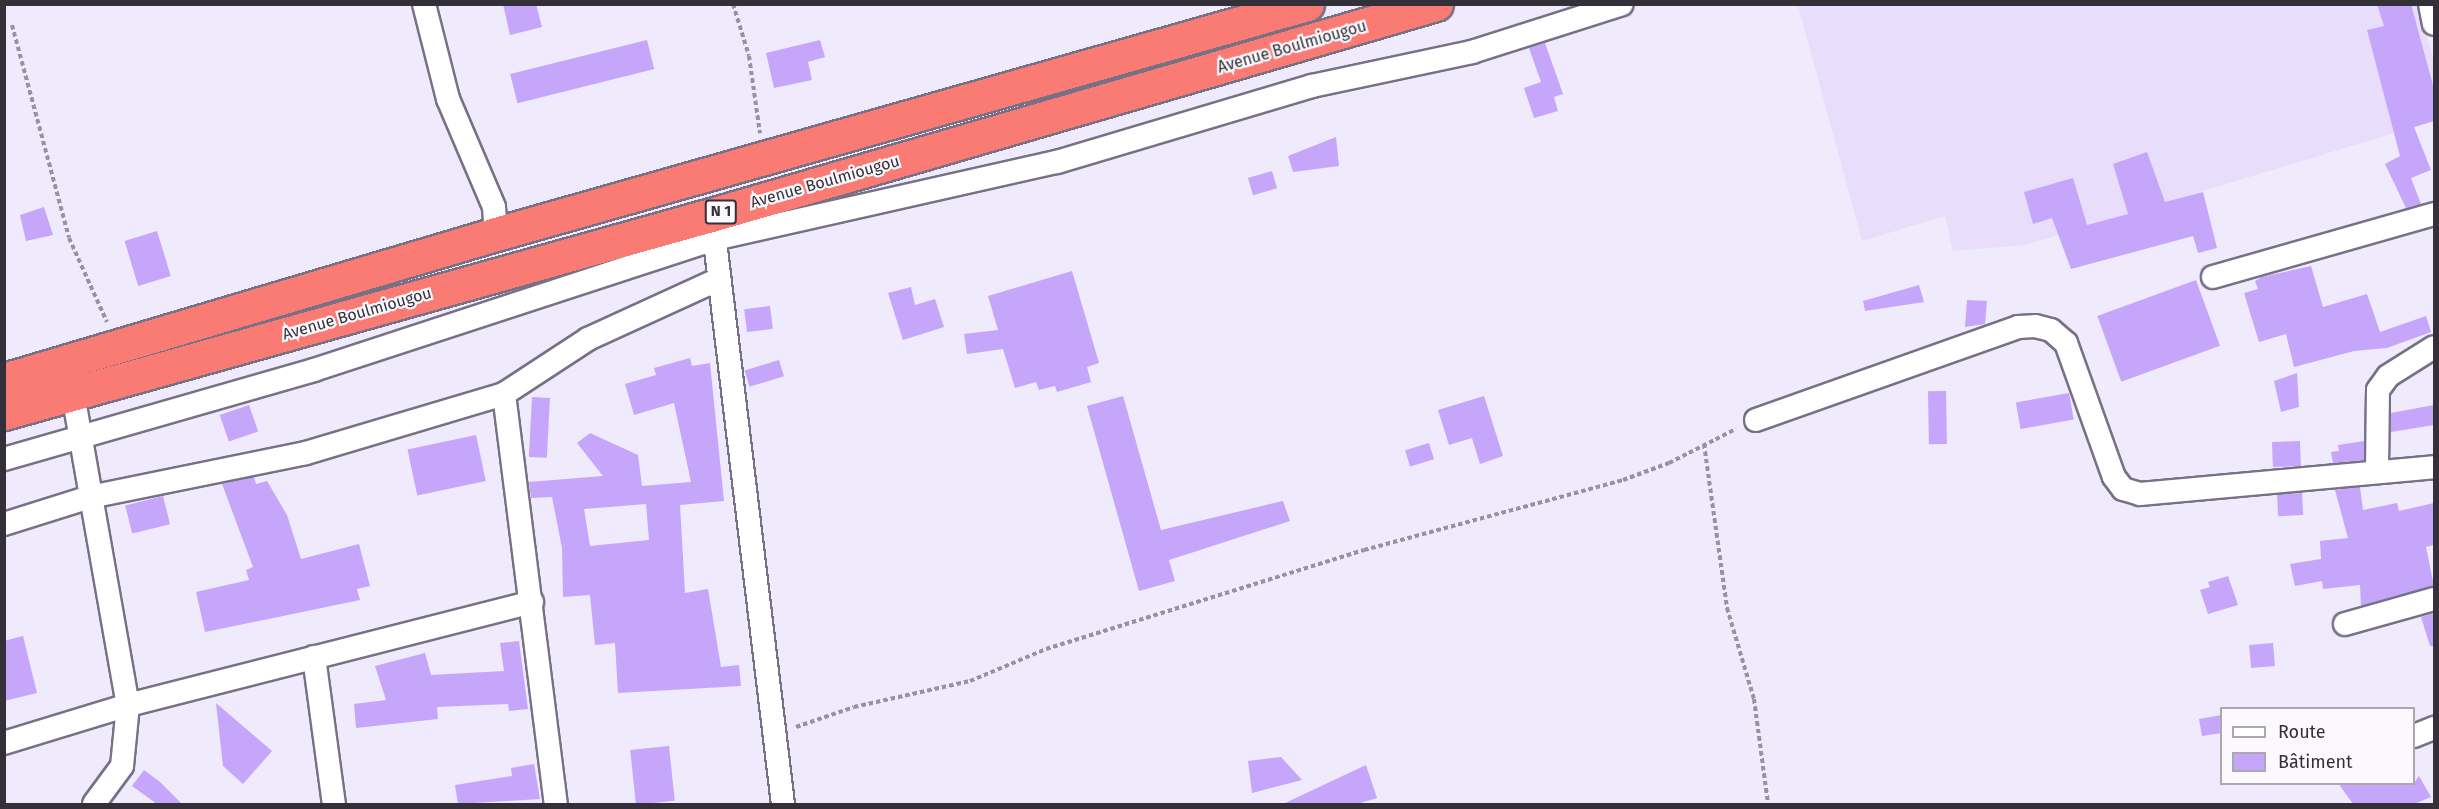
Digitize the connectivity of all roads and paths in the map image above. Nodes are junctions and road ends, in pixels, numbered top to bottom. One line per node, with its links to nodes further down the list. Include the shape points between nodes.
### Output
1 (424, 4): 14 (street, via 448,99 494,207)
2 (602, 4): 3 (path)
3 (621, 4)
4 (733, 4): 11 (path, via 749,56)
5 (1307, 4): 11 (highway, N 1)
6 (1436, 4): 13 (highway, Avenue Boulmiougou / N 1)
7 (1622, 4): 13 (street, via 1472,52 1312,86 1057,162)
8 (2430, 4): 9 (street)
9 (2434, 24)
10 (12, 25): 18 (path, via 69,237)
11 (764, 160): 14 (highway, N 1)
12 (2434, 214): 15 (street)
13 (713, 227): 16 (street); 20 (highway, Avenue Boulmiougou / N 1); 24 (street, via 314,370)
14 (496, 234): 18 (highway, N 1)
15 (2213, 277)
16 (719, 279): 21 (street, via 588,339); 38 (street)
17 (2434, 347): 28 (street, via 2388,376 2378,390)
18 (118, 348): 19 (highway, N 1)
19 (4, 380)
20 (73, 394): 22 (highway, Avenue Boulmiougou / N 1); 24 (street)
21 (504, 394): 29 (street, via 306,453); 32 (street)
22 (4, 413)
23 (1756, 420): 25 (path); 28 (street, via 2018,327 2035,326 2051,330 2066,343 2114,477 2123,489 2140,494)
24 (82, 437): 26 (street); 29 (street)
25 (1704, 444): 38 (path, via 1633,477 1364,550 1057,645 970,681 815,718); 44 (path, via 1726,608 1754,699)
26 (4, 459)
27 (2434, 467): 28 (street)
28 (2377, 471)
29 (90, 497): 30 (street); 35 (street)
30 (4, 524)
31 (2434, 599): 33 (street)
32 (532, 602): 34 (street); 42 (street)
33 (2345, 624)
34 (314, 657): 35 (street); 41 (street)
35 (128, 705): 39 (street); 40 (street, via 122,766)
36 (2434, 728): 37 (street)
37 (2415, 735)
38 (775, 738): 43 (street)
39 (4, 743)
40 (94, 804)
41 (334, 804)
42 (556, 804)
43 (783, 804)
44 (1768, 804)

